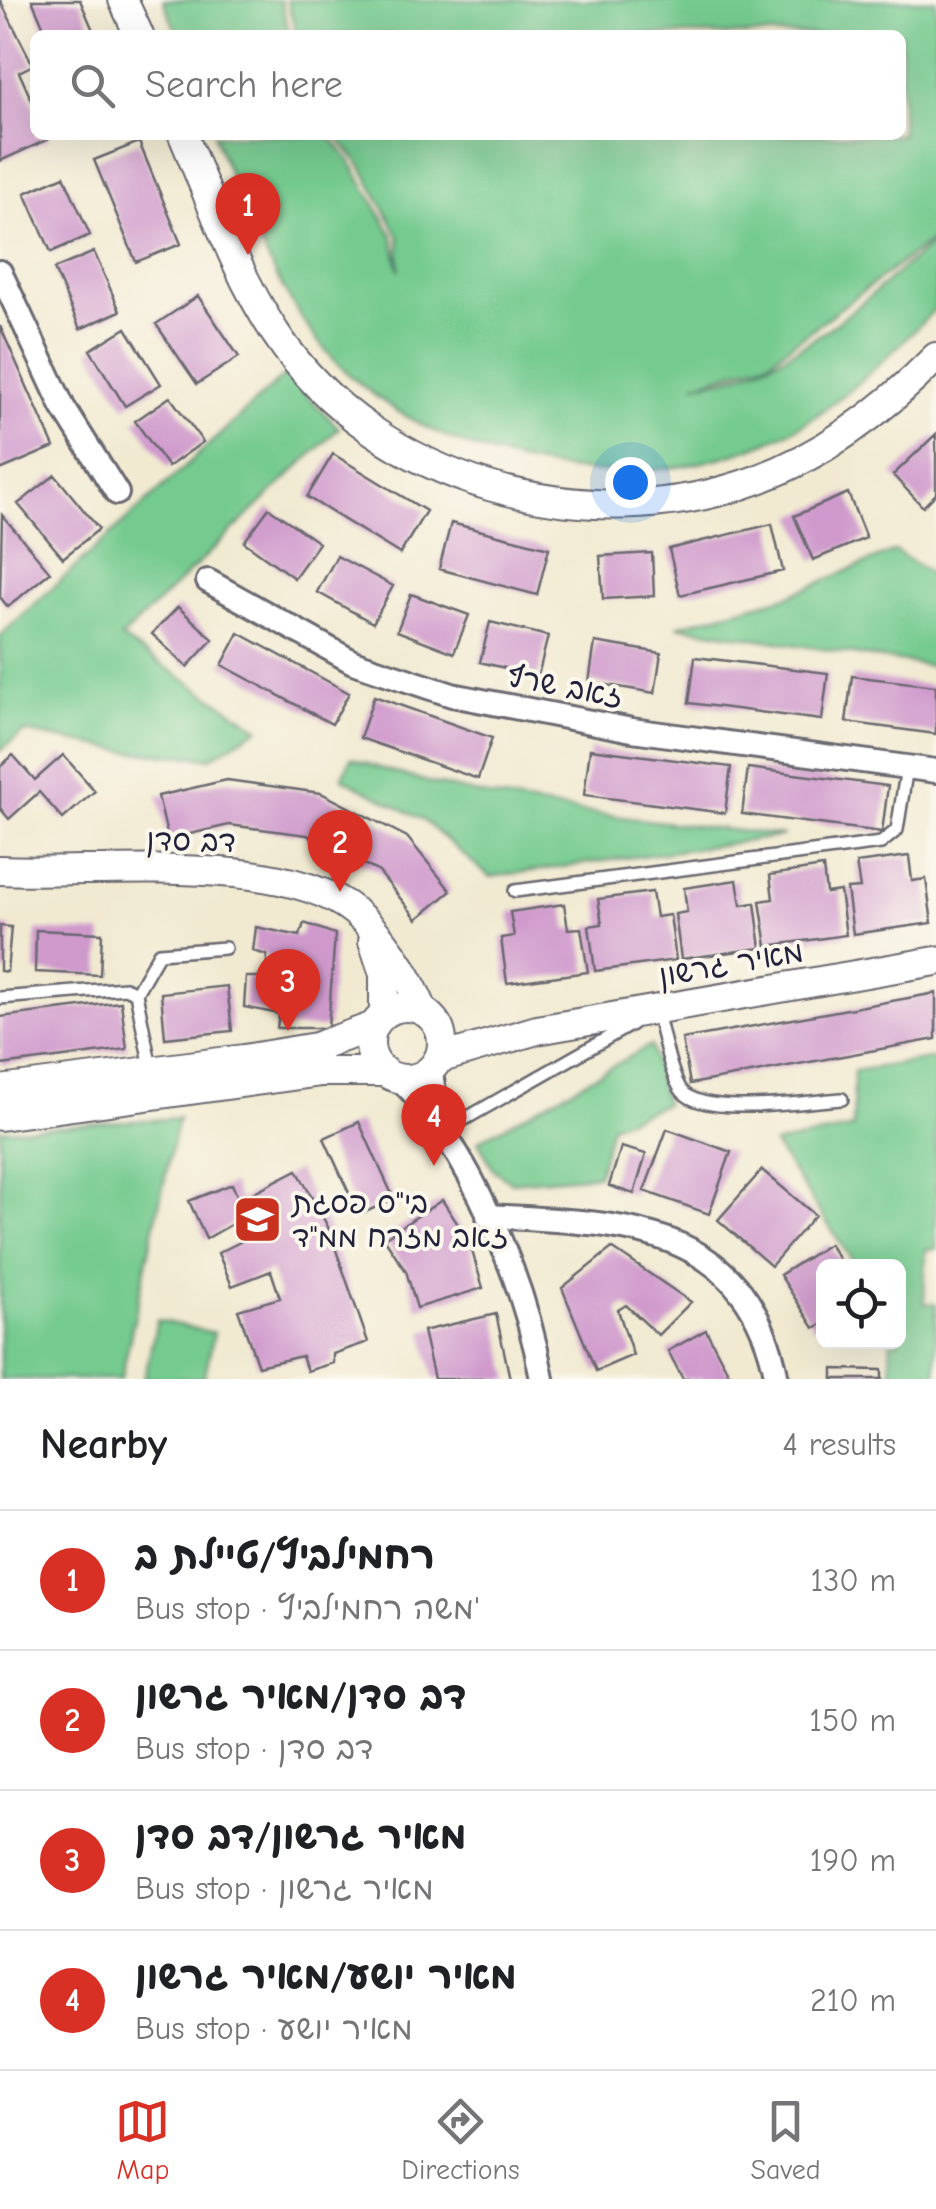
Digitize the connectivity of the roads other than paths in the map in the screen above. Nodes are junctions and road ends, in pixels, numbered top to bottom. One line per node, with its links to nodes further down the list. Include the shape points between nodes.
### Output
1 (124, 0): 2 (street)
2 (137, 30)
3 (184, 140): 5 (street, via 259,303 299,362 351,412 410,454 478,483 604,504 724,490 796,462 851,430)
4 (0, 272): 6 (street, via 64,407)
5 (936, 357)
6 (117, 493)
7 (208, 581): 8 (street, זאב שרף, via 353,662 452,695 632,730)
8 (907, 767): 9 (street, זאב שרף); 11 (lane, via 897,830 881,843)
9 (936, 771)
10 (0, 870): 12 (street, דב סדן, via 254,875 312,889)
11 (515, 891)
12 (368, 925): 18 (street, דב סדן, via 400,963); 19 (street, via 384,974)
13 (225, 948): 15 (lane, via 159,953)
14 (936, 961): 17 (street, מאיר גרשון)
15 (136, 993): 16 (lane, via 126,988); 22 (lane)
16 (0, 998)
17 (656, 1009): 20 (street, מאיר גרשון); 25 (lane, via 680,1090 692,1099 716,1106); 27 (lane)
18 (430, 1018): 19 (street, via 408,1007); 20 (street, מאיר גרשון, via 472,1029); 21 (street, via 442,1041)
19 (379, 1020): 22 (street, via 316,1047); 23 (street, via 370,1046)
20 (536, 1030): 21 (street, מאיר גרשון)
21 (434, 1064): 23 (street); 27 (street)
22 (152, 1068): 24 (street)
23 (392, 1076): 26 (street, via 322,1072); 27 (street)
24 (0, 1090)
25 (842, 1099)
26 (0, 1116)
27 (442, 1132): 28 (street)
28 (488, 1216): 29 (street, via 522,1292); 30 (street, via 592,1222 666,1236 743,1298)
29 (542, 1379)
30 (777, 1379)

